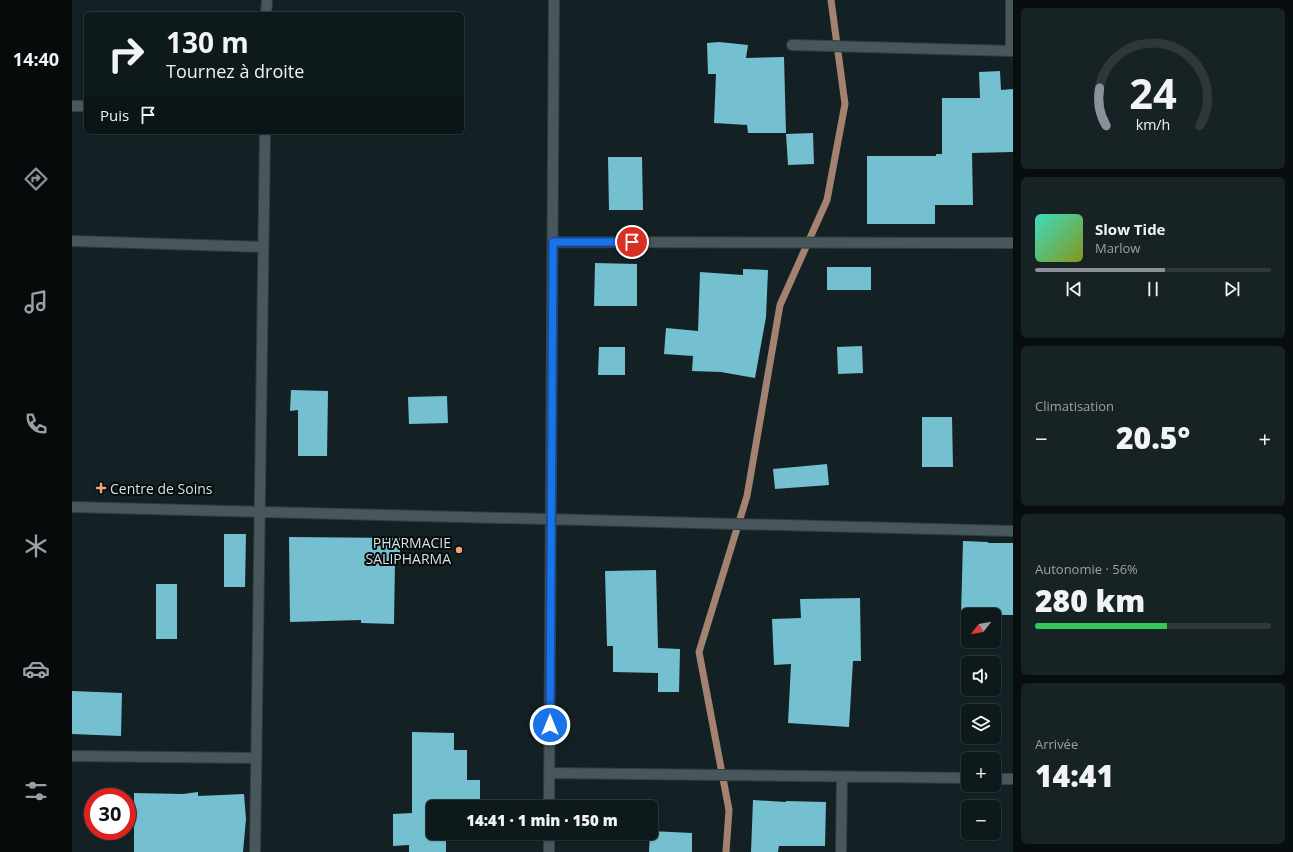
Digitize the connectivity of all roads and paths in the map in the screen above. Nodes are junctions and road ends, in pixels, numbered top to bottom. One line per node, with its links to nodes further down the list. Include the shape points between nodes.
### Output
1 (267, 0): 4 (street)
2 (554, 0): 11 (street)
3 (1011, 0): 6 (street)
4 (266, 12)
5 (792, 45): 6 (street)
6 (1012, 51)
7 (72, 106): 8 (street)
8 (84, 106)
9 (265, 134): 13 (street)
10 (72, 241): 13 (street)
11 (553, 242): 12 (street); 16 (street)
12 (1013, 243)
13 (263, 247): 15 (street)
14 (72, 507): 15 (street)
15 (260, 512): 16 (street); 19 (street)
16 (551, 519): 17 (street); 20 (street)
17 (1013, 531)
18 (72, 756): 19 (street)
19 (256, 758): 27 (street)
20 (549, 773): 21 (street); 25 (street)
21 (842, 776): 22 (street); 29 (street)
22 (961, 778)
23 (1001, 778): 24 (street)
24 (1013, 779)
25 (549, 800)
26 (549, 840): 28 (street)
27 (255, 852)
28 (548, 852)
29 (841, 852)

